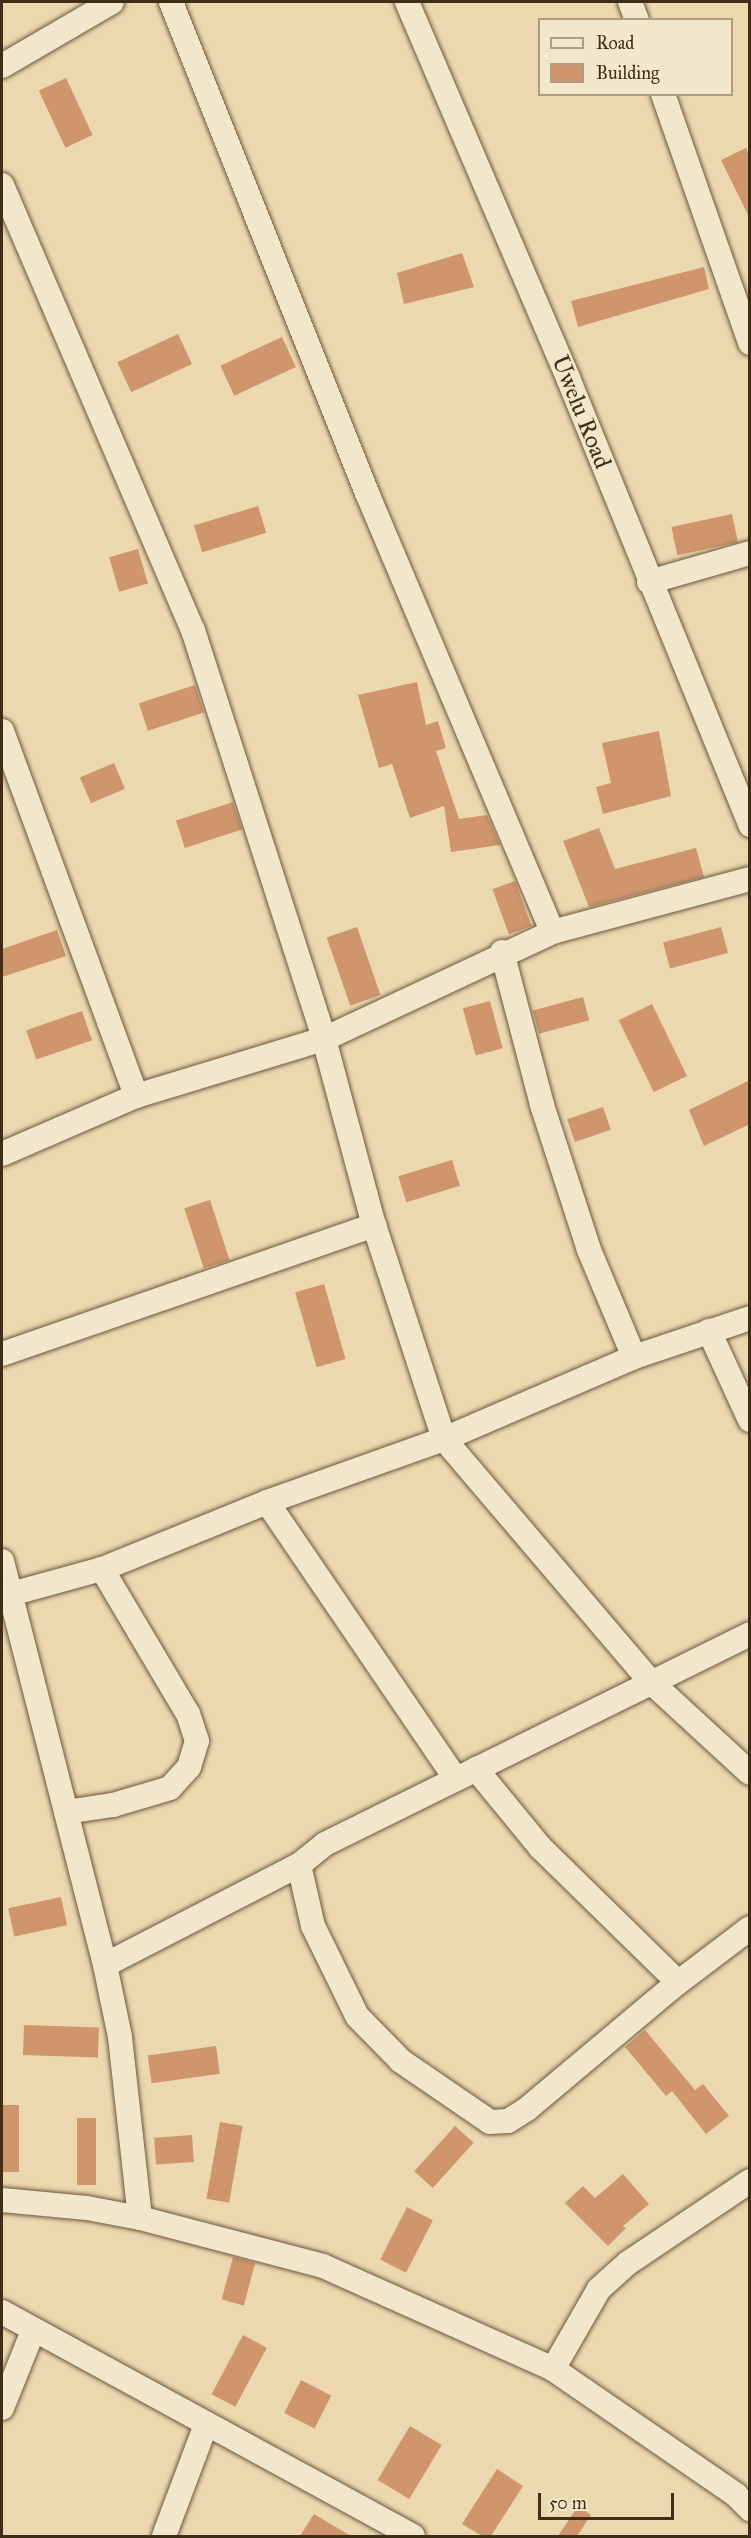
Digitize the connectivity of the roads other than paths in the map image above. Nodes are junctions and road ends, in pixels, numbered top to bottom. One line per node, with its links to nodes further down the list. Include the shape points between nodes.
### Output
1 (112, 2): 6 (street)
2 (171, 2): 15 (street, via 367,493)
3 (407, 2): 11 (street, Uwelu Road, via 568,378)
4 (630, 2): 5 (street)
5 (636, 18)
6 (2, 66)
7 (664, 96): 9 (street)
8 (2, 185): 17 (street, via 193,630)
9 (750, 343)
10 (750, 553): 11 (street)
11 (649, 582): 13 (street, Uwelu Road)
12 (2, 731): 18 (street)
13 (750, 825)
14 (750, 879): 15 (street)
15 (552, 932): 16 (street)
16 (502, 952): 17 (street); 24 (street, via 542,1105 589,1250)
17 (324, 1039): 18 (street); 20 (street)
18 (136, 1096): 19 (street)
19 (2, 1154)
20 (374, 1225): 23 (street); 26 (street)
21 (750, 1318): 22 (street)
22 (709, 1331): 24 (street); 25 (street)
23 (2, 1354)
24 (634, 1357): 26 (street)
25 (750, 1420)
26 (444, 1438): 27 (street); 32 (street)
27 (267, 1502): 29 (street); 34 (street)
28 (2, 1561): 30 (street)
29 (102, 1569): 30 (street); 35 (street, via 188,1714 197,1741 189,1767 170,1788 113,1805)
30 (11, 1594): 35 (street)
31 (750, 1634): 32 (street)
32 (651, 1682): 33 (street); 34 (street)
33 (750, 1773)
34 (466, 1774): 36 (street, via 325,1844); 39 (street)
35 (66, 1812): 38 (street)
36 (299, 1865): 38 (street); 39 (street, via 313,1926 357,2016 401,2061 490,2122 508,2121 527,2109)
37 (750, 1928): 39 (street)
38 (105, 1965): 42 (street, via 120,2037)
39 (678, 1982)
40 (750, 2181): 45 (street, via 628,2263 599,2289)
41 (2, 2200): 42 (street, via 87,2208)
42 (140, 2218): 45 (street, via 323,2266)
43 (2, 2312): 44 (street)
44 (33, 2331): 46 (street); 47 (street)
45 (553, 2369): 48 (street, via 736,2495)
46 (2, 2408)
47 (206, 2424): 49 (street); 50 (street)
48 (750, 2509)
49 (164, 2536)
50 (413, 2536)

